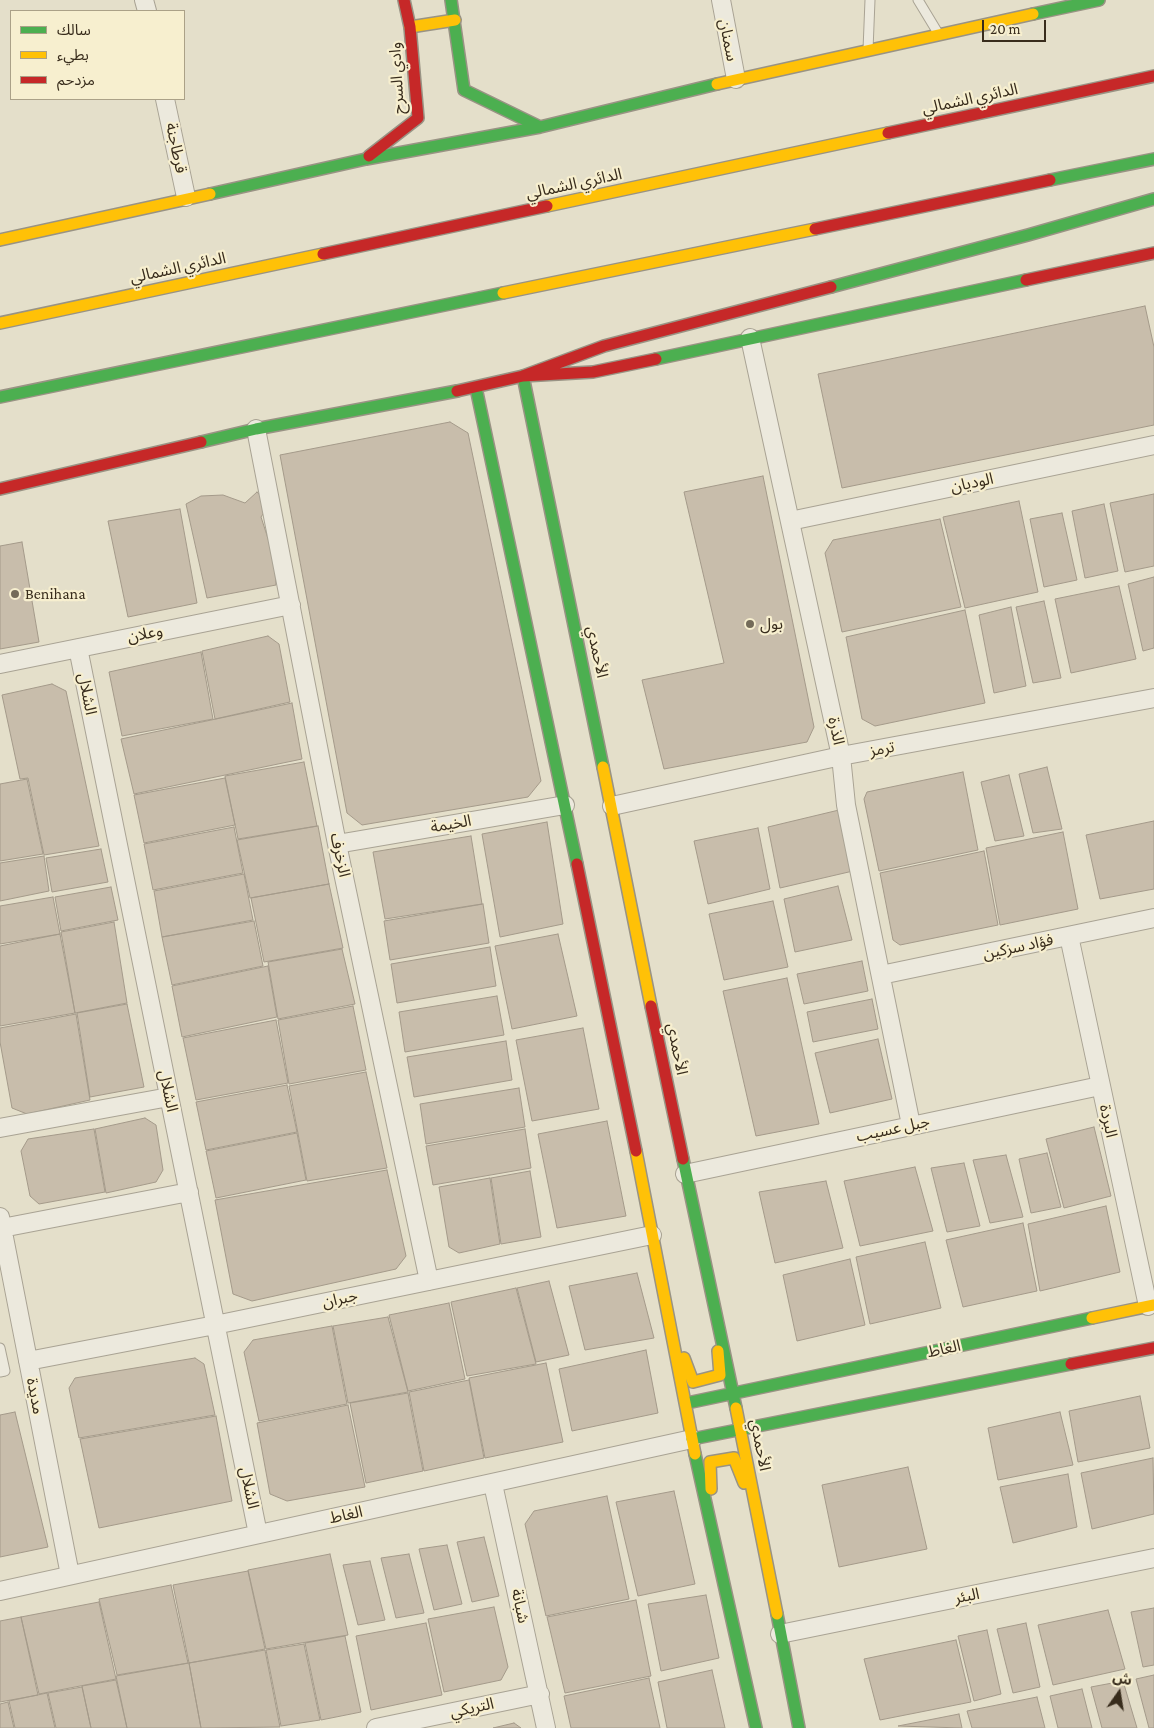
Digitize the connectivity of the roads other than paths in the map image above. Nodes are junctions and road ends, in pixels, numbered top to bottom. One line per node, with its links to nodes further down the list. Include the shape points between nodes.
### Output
1 (404, 0): 8 (main road, وادي السرح)
2 (451, 0): 7 (main road)
3 (721, 0): 12 (street, سمنان)
4 (870, 0): 10 (lane)
5 (918, 0): 9 (lane)
6 (1099, 0): 9 (main road)
7 (455, 20): 8 (main road); 14 (main road, via 464,90)
8 (410, 27): 15 (main road, وادي السرح, via 418,118)
9 (940, 35): 10 (main road)
10 (868, 50): 12 (main road)
11 (1154, 76): 21 (main road, الدائري الشمالي)
12 (736, 79): 14 (main road)
13 (165, 100): 17 (street, قرطاجنة)
14 (540, 127): 15 (main road)
15 (366, 159): 17 (main road)
16 (1154, 159): 25 (main road)
17 (186, 197): 19 (main road)
18 (1154, 199): 23 (main road, via 604,346)
19 (0, 240)
20 (1154, 253): 22 (main road)
21 (0, 323)
22 (750, 338): 23 (main road, via 593,372); 29 (street, الذرة)
23 (524, 376): 24 (main road); 36 (main road, الأحمدي)
24 (476, 388): 26 (main road); 35 (main road)
25 (0, 398)
26 (256, 429): 28 (main road); 30 (street, الزخرف)
27 (1154, 445): 29 (street, الوديان)
28 (0, 489)
29 (790, 520): 34 (street, الذرة)
30 (291, 605): 31 (street, وعلان); 37 (street, الزخرف)
31 (78, 648): 32 (street, وعلان); 42 (street, الشلال)
32 (0, 664)
33 (1154, 698): 34 (street, ترمز)
34 (841, 756): 36 (street, ترمز); 40 (street, الذرة, via 846,805)
35 (565, 805): 37 (street, الخيمة); 48 (main road)
36 (612, 806): 45 (main road, الأحمدي)
37 (337, 844): 49 (street, الزخرف)
38 (1154, 918): 39 (street, فؤاد سزكين)
39 (1069, 936): 40 (street, فؤاد سزكين); 41 (street, البردة)
40 (881, 975): 43 (street, الذرة)
41 (1100, 1086): 43 (street, جبل عسيب); 50 (street, البردة)
42 (169, 1097): 44 (street); 46 (street, الشلال)
43 (911, 1125): 45 (street, جبل عسيب)
44 (0, 1128)
45 (685, 1174): 51 (main road, الأحمدي)
46 (189, 1192): 47 (street); 52 (street, الشلال)
47 (1, 1222): 56 (street, مديدة)
48 (652, 1235): 49 (street, جبران); 53 (main road)
49 (429, 1280): 52 (street, جبران)
50 (1151, 1306): 58 (main road, الغاط)
51 (716, 1322): 53 (main road, via 720,1375 693,1382); 58 (main road, الأحمدي)
52 (215, 1325): 56 (street, جبران); 65 (street, الشلال)
53 (672, 1326): 59 (main road)
54 (0, 1348): 57 (lane, via 4,1371)
55 (1154, 1348): 60 (main road)
56 (28, 1361): 67 (street, مديدة)
57 (0, 1372)
58 (733, 1392): 59 (main road, الغاط); 60 (main road, الأحمدي)
59 (687, 1403): 61 (main road)
60 (741, 1430): 61 (main road); 63 (main road, الأحمدي)
61 (692, 1439): 62 (street, الغاط); 64 (main road)
62 (493, 1484): 65 (street, الغاط); 70 (street, شبانة)
63 (757, 1514): 64 (main road, via 734,1458 710,1462); 69 (main road, الأحمدي)
64 (711, 1524): 73 (main road)
65 (258, 1534): 67 (street, الغاط)
66 (1154, 1558): 69 (street, البئر)
67 (70, 1576): 68 (street, الغاط)
68 (0, 1590)
69 (780, 1634): 74 (main road, الأحمدي)
70 (540, 1694): 71 (street, التريكي); 72 (street, شبانة)
71 (376, 1728)
72 (546, 1728)
73 (756, 1728)
74 (799, 1728)

